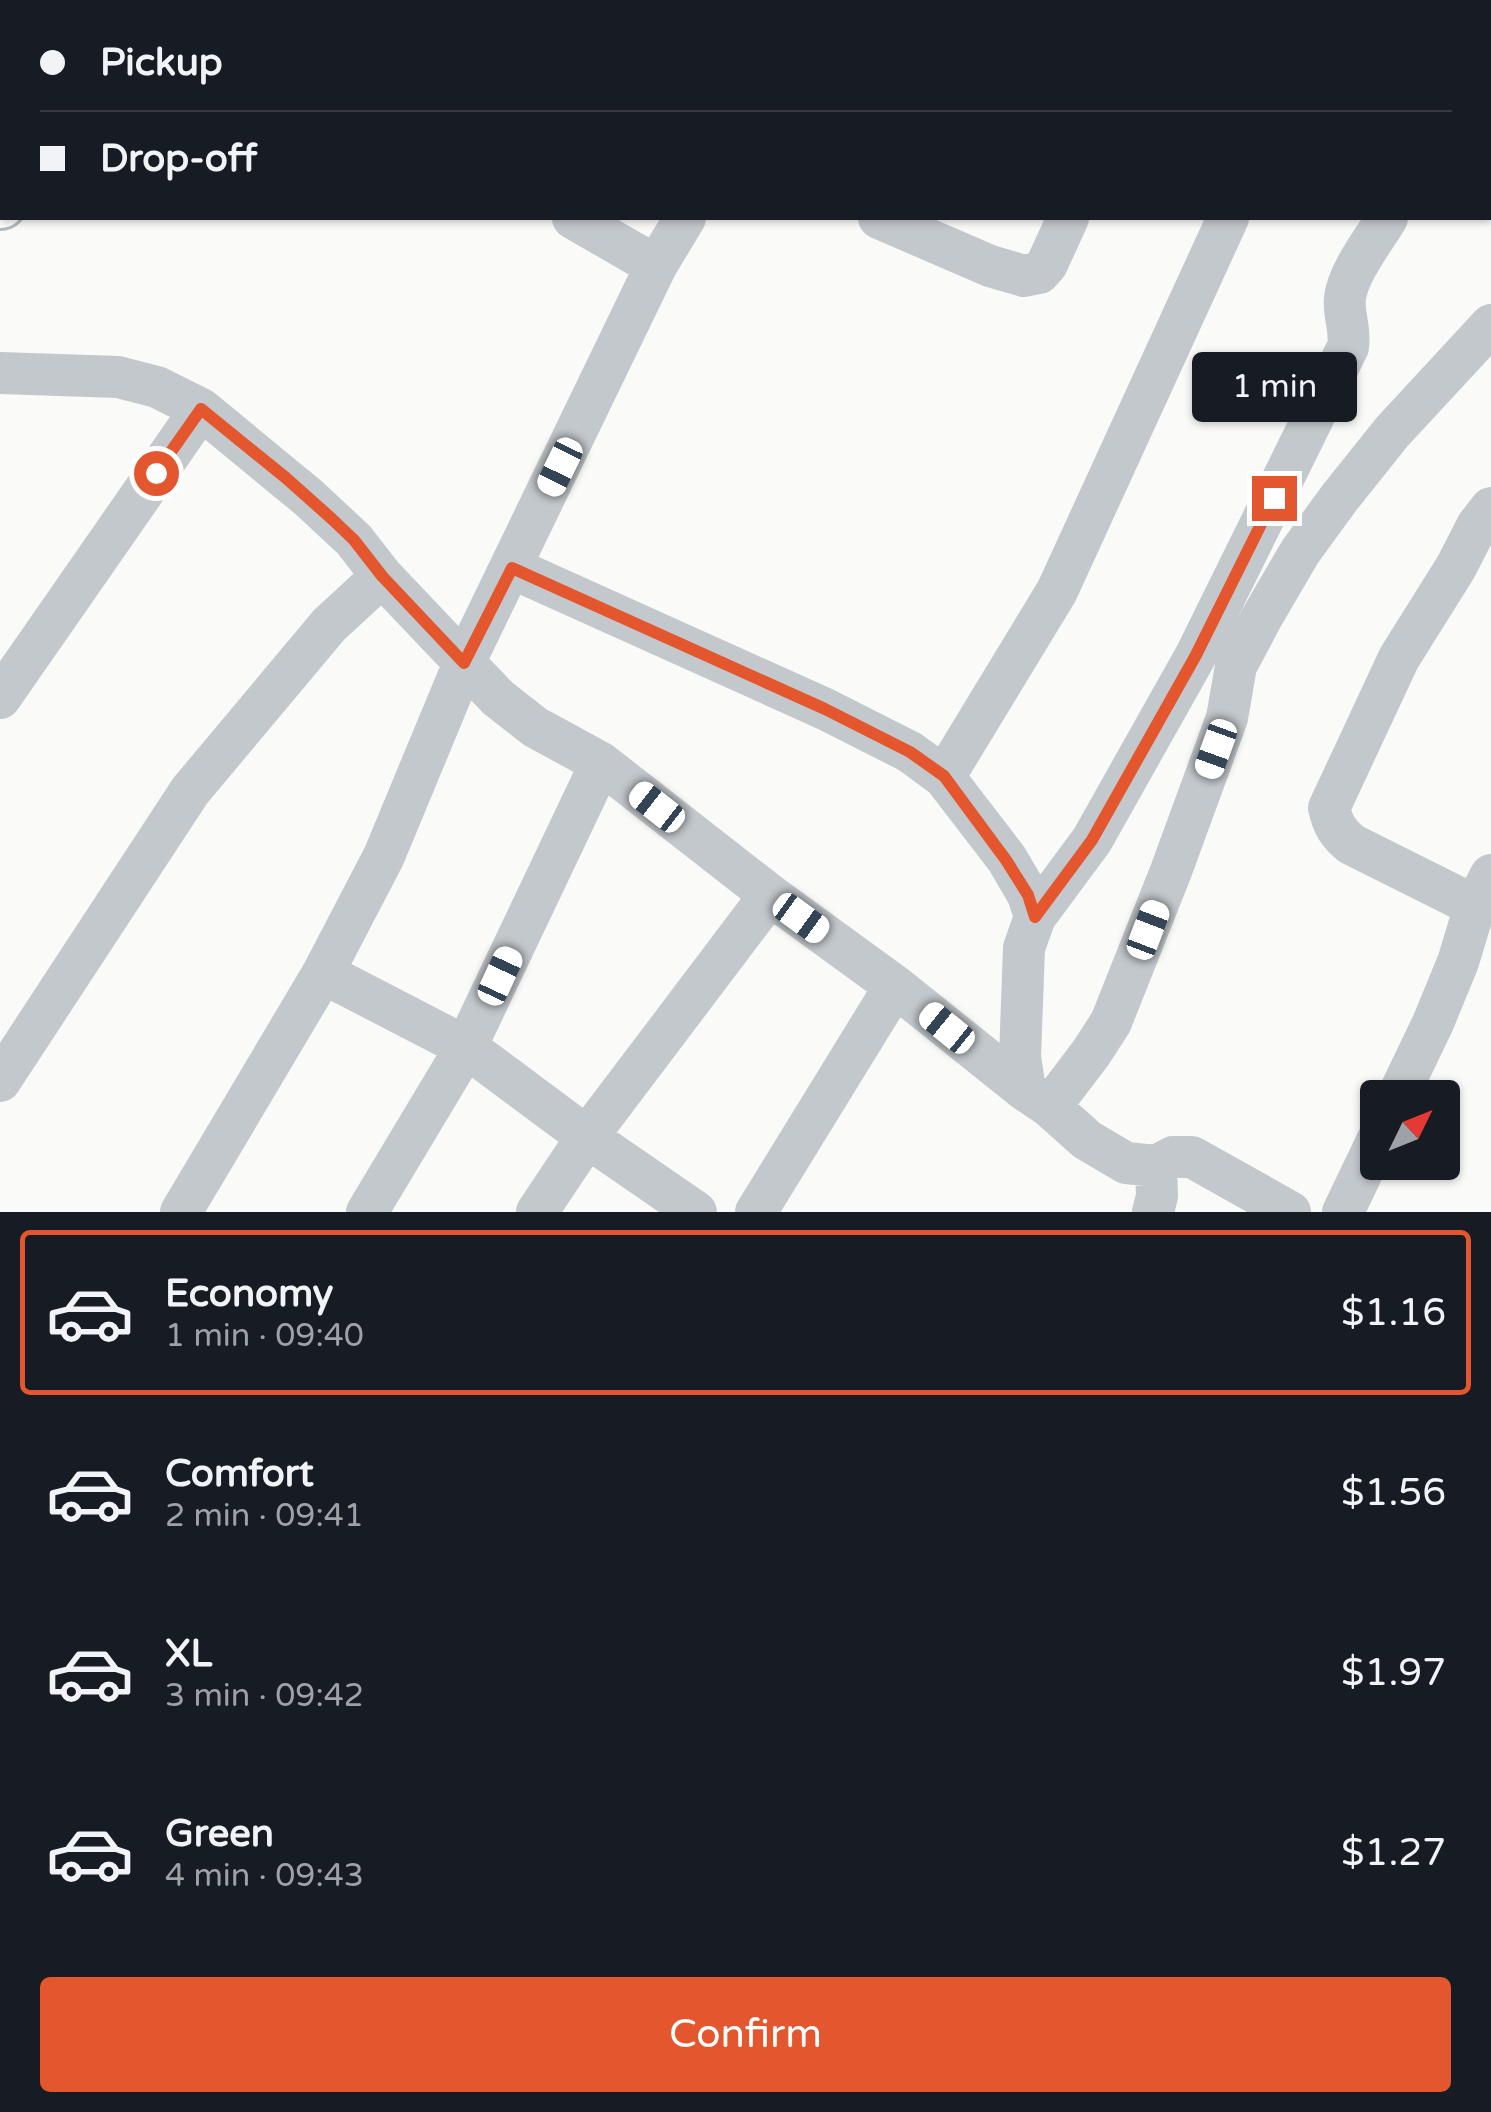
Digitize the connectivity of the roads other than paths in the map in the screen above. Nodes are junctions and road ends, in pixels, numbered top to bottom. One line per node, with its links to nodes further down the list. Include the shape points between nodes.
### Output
1 (576, 220): 7 (street)
2 (684, 220): 7 (street)
3 (884, 220): 4 (street, via 1024,276 1048,264)
4 (1067, 220)
5 (1227, 220): 19 (street, via 1056,591)
6 (1386, 220): 14 (street, via 1346,290 1348,347)
7 (656, 266): 12 (street)
8 (1491, 325): 16 (street, via 1340,497 1300,552)
9 (0, 373): 10 (street, via 118,377)
10 (201, 409): 13 (street, via 309,498); 17 (street)
11 (1491, 508): 20 (street, via 1399,658 1330,808 1332,824 1351,844)
12 (512, 568): 15 (street); 19 (street, via 825,709)
13 (382, 576): 15 (street); 27 (street, via 329,625 190,791)
14 (1196, 655): 16 (street); 22 (street, via 1092,840)
15 (464, 663): 18 (street, via 535,726); 23 (street, via 384,856)
16 (1236, 666): 28 (street, via 1227,718 1111,1022 1091,1053)
17 (0, 698)
18 (601, 763): 21 (street); 25 (street)
19 (944, 776): 22 (street, via 1006,860)
20 (1483, 890): 26 (street)
21 (770, 895): 24 (street); 29 (street)
22 (1035, 917): 28 (street, via 1024,948 1020,1057)
23 (324, 973): 25 (street); 32 (street)
24 (895, 986): 28 (street); 36 (street)
25 (466, 1047): 29 (street); 33 (street)
26 (1406, 1080)
27 (0, 1081)
28 (1037, 1098): 30 (street, via 1114,1157)
29 (587, 1136): 34 (street); 35 (street)
30 (1156, 1166): 37 (street); 38 (street, via 1173,1157 1192,1158)
31 (1360, 1176): 39 (street)
32 (181, 1212)
33 (367, 1212)
34 (537, 1212)
35 (696, 1212)
36 (756, 1212)
37 (1153, 1212)
38 (1290, 1212)
39 (1342, 1212)

